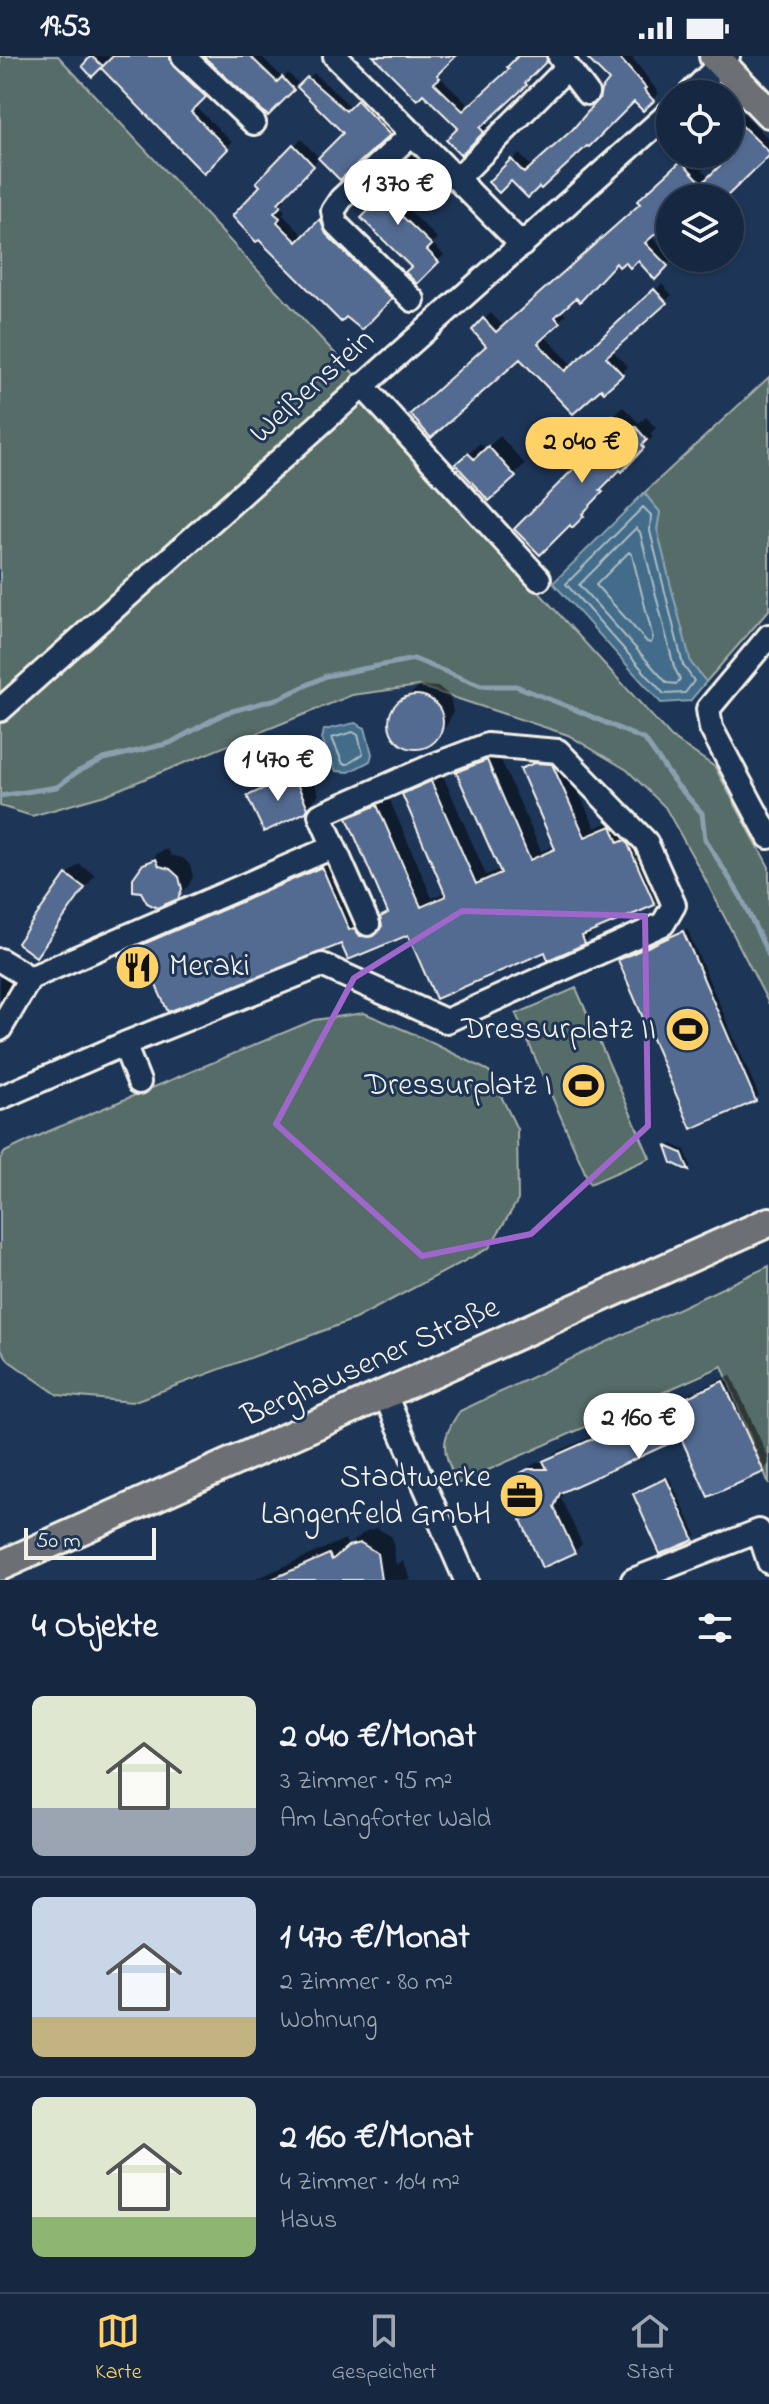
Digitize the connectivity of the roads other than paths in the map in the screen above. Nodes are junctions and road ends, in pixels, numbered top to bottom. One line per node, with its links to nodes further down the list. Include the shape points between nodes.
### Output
1 (183, 56): 8 (street)
2 (335, 56): 10 (street)
3 (721, 59): 5 (street); 7 (main road)
4 (563, 62): 6 (street); 11 (street)
5 (702, 80)
6 (587, 93)
7 (769, 113)
8 (254, 123)
9 (656, 125): 12 (street, Weißenstein)
10 (413, 133): 11 (street); 13 (street, via 333,211 336,224)
11 (457, 179): 12 (street)
12 (522, 245): 14 (street, Weißenstein)
13 (413, 300)
14 (362, 385): 15 (street); 17 (street, Weißenstein)
15 (539, 579)
16 (769, 636): 18 (street, via 708,709 708,718)
17 (0, 710)
18 (769, 837)
19 (333, 847): 20 (street); 22 (street); 24 (street, via 320,815 434,765 487,745 558,751 646,842 674,905 663,924 446,1021 322,965)
20 (368, 924)
21 (0, 960): 22 (street)
22 (30, 978): 23 (street)
23 (0, 1029)
24 (124, 1044): 25 (street); 26 (street)
25 (139, 1082)
26 (0, 1098)
27 (769, 1222): 28 (main road, Berghausener Straße)
28 (385, 1395): 30 (main road, Berghausener Straße); 31 (street)
29 (769, 1562): 32 (street, via 759,1531)
30 (0, 1566)
31 (466, 1580)
32 (633, 1580)

